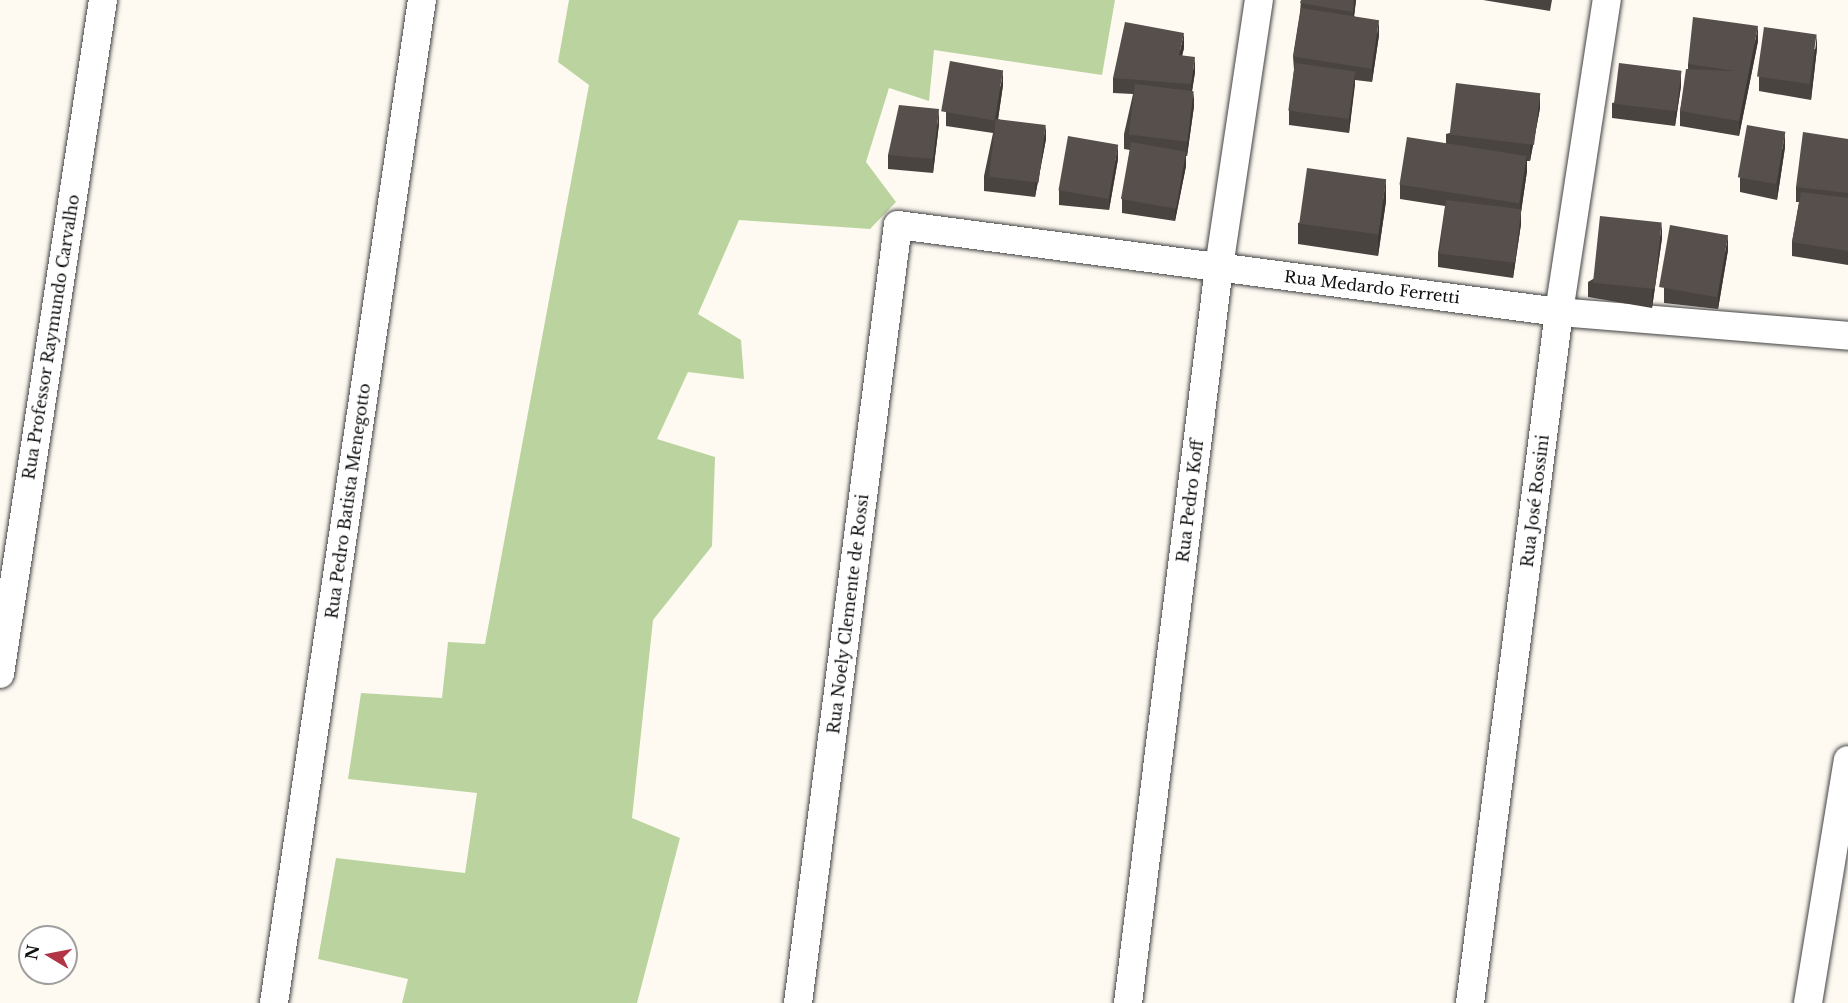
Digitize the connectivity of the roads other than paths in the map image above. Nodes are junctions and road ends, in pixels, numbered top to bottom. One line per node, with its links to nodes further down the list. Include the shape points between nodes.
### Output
1 (103, 0): 9 (street, Rua Professor Raymundo Carvalho)
2 (422, 0): 11 (street, Rua Pedro Batista Menegotto)
3 (1259, 0): 6 (street, Rua Pedro Koff)
4 (1607, 0): 7 (street, Rua José Rossini)
5 (898, 225): 6 (street, Rua Medardo Ferretti); 12 (street, Rua Noely Clemente de Rossi)
6 (1219, 267): 7 (street, Rua Medardo Ferretti); 13 (street, Rua Pedro Koff)
7 (1559, 312): 8 (street, Rua Medardo Ferretti); 14 (street, Rua José Rossini)
8 (1848, 336)
9 (0, 674)
10 (1848, 760): 15 (street)
11 (274, 1003)
12 (798, 1003)
13 (1128, 1003)
14 (1470, 1003)
15 (1808, 1003)

